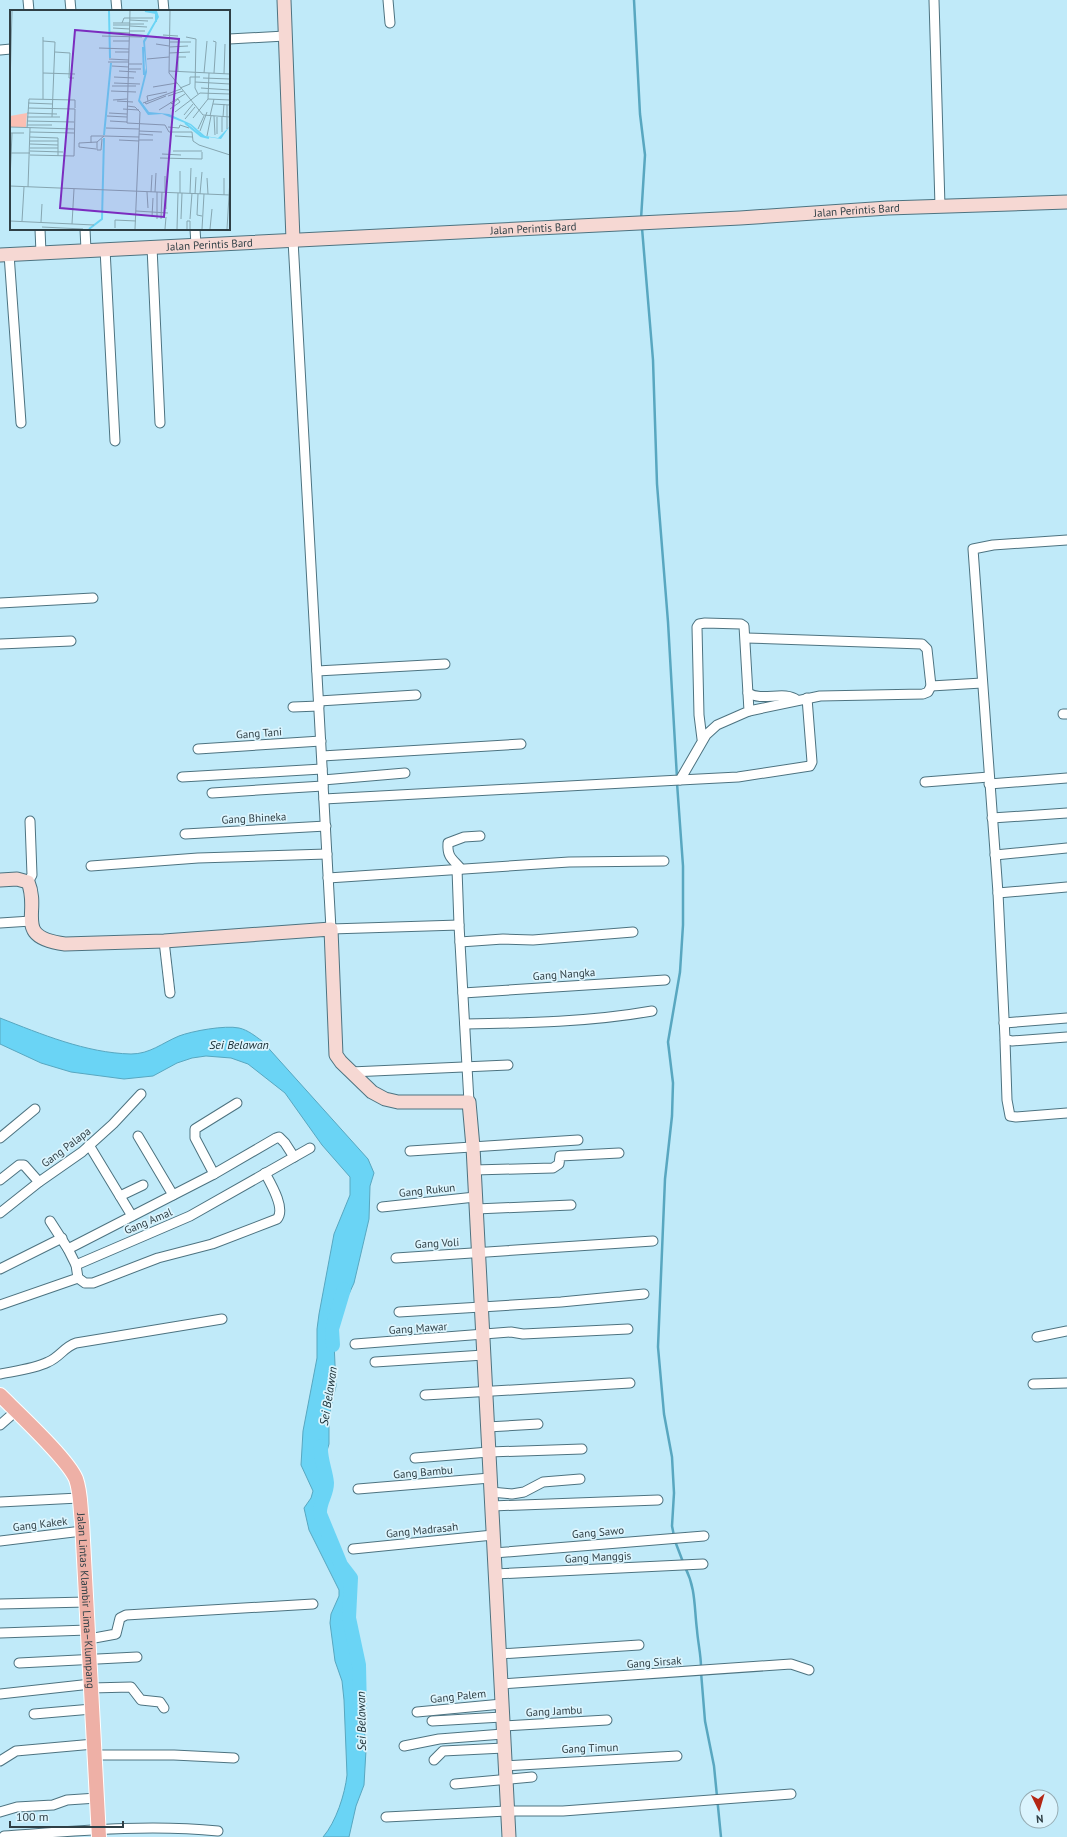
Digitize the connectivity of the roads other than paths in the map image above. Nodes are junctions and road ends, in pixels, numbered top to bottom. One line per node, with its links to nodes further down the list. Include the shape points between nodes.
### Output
1 (28, 0): 8 (street)
2 (70, 0): 9 (street)
3 (116, 0): 10 (street)
4 (163, 0): 11 (street)
5 (284, 0): 13 (street)
6 (388, 0): 12 (street)
7 (934, 0): 16 (street)
8 (29, 10)
9 (71, 10)
10 (117, 10)
11 (164, 10)
12 (390, 23)
13 (285, 36): 14 (street); 20 (street)
14 (230, 39)
15 (1067, 202): 16 (street, Jalan Perintis Bard)
16 (940, 206): 20 (street, Jalan Perintis Bard)
17 (40, 230): 25 (street)
18 (85, 230): 23 (street)
19 (195, 230): 21 (street)
20 (293, 240): 21 (street, Jalan Perintis Bard); 37 (street)
21 (196, 245): 22 (street, Jalan Perintis Bard)
22 (152, 247): 24 (street, Jalan Perintis Bard); 28 (street)
23 (86, 250): 24 (street, Jalan Perintis Bard); 25 (street, Jalan Perintis Bard)
24 (106, 250): 29 (street)
25 (41, 253): 26 (street, Jalan Perintis Bard)
26 (5, 254): 27 (street)
27 (21, 423)
28 (160, 423)
29 (115, 441)
30 (1067, 540): 38 (street, via 993,545 973,549)
31 (93, 598): 32 (street)
32 (0, 603)
33 (746, 638): 39 (street, via 922,644 927,649); 40 (street); 48 (street, via 744,626 740,624 705,623 697,627)
34 (71, 641): 35 (street)
35 (0, 644)
36 (445, 664): 37 (street)
37 (317, 671): 44 (street)
38 (982, 683): 39 (street); 57 (street)
39 (931, 686): 42 (street, via 928,692 923,694)
40 (748, 693): 43 (street); 46 (street)
41 (416, 695): 44 (street)
42 (807, 698): 43 (street); 56 (street, via 812,762 810,766 738,777)
43 (797, 700): 46 (street)
44 (319, 703): 45 (street); 47 (street)
45 (293, 707)
46 (748, 711): 48 (street, via 717,725)
47 (321, 740): 50 (street, Gang Tani); 51 (street)
48 (702, 740): 56 (street)
49 (521, 744): 51 (street)
50 (198, 749)
51 (322, 756): 52 (street)
52 (322, 769): 54 (street); 59 (street)
53 (405, 773): 59 (street)
54 (182, 777)
55 (1067, 778): 57 (street)
56 (676, 780): 61 (street)
57 (989, 780): 58 (street); 63 (street)
58 (926, 782)
59 (323, 783): 60 (street); 61 (street)
60 (212, 794)
61 (324, 799): 65 (street)
62 (1067, 813): 63 (street)
63 (992, 818): 70 (street)
64 (30, 821): 76 (street, via 32,875)
65 (326, 826): 66 (street, Gang Bhineka); 69 (street)
66 (184, 834)
67 (480, 836): 73 (street, via 464,837 448,843 449,856)
68 (1067, 848): 70 (street)
69 (327, 854): 72 (street, via 198,858); 74 (street)
70 (995, 855): 78 (street)
71 (664, 861): 73 (street, via 569,862)
72 (91, 866)
73 (459, 869): 74 (street); 81 (street)
74 (328, 878): 82 (street)
75 (0, 880): 76 (street, via 17,879)
76 (28, 882): 79 (street, via 31,888)
77 (1067, 887): 78 (street)
78 (998, 893): 91 (street)
79 (31, 921): 80 (street); 84 (street, via 34,931 40,937 53,943)
80 (0, 923)
81 (459, 925): 82 (street); 85 (street)
82 (331, 929): 84 (street); 97 (street, via 336,1055)
83 (634, 932): 85 (street, via 532,940)
84 (164, 941): 87 (street)
85 (460, 942): 88 (street)
86 (666, 980): 88 (street, Gang Nangka)
87 (170, 992)
88 (463, 992): 92 (street)
89 (652, 1011): 92 (street, via 615,1018)
90 (1067, 1018): 91 (street)
91 (1004, 1023): 94 (street)
92 (465, 1024): 96 (street)
93 (1067, 1037): 94 (street)
94 (1005, 1041): 102 (street, via 1010,1116)
95 (508, 1065): 96 (street)
96 (468, 1068): 97 (street); 99 (street)
97 (351, 1072): 99 (street, via 372,1092 385,1100)
98 (141, 1094): 106 (street, Gang Palapa)
99 (469, 1102): 107 (street)
100 (237, 1103): 114 (street, via 194,1129 195,1138)
101 (35, 1109): 104 (street)
102 (1067, 1113)
103 (138, 1136): 119 (street)
104 (0, 1138)
105 (578, 1140): 107 (street)
106 (89, 1145): 116 (street, Gang Palapa); 118 (street)
107 (473, 1147): 109 (street); 112 (street)
108 (310, 1148): 111 (street, Gang Amal)
109 (410, 1151)
110 (619, 1153): 112 (street, via 560,1156 559,1164 553,1168)
111 (294, 1157): 113 (street, Gang Amal); 114 (street, via 282,1139 277,1137)
112 (474, 1170): 120 (street)
113 (265, 1173): 131 (street, Gang Amal, via 190,1216); 133 (street, via 276,1193 280,1213 277,1219 212,1244 158,1258 94,1283 85,1283)
114 (214, 1174): 119 (street)
115 (0, 1180): 116 (street, via 19,1165 24,1165)
116 (39, 1182): 123 (street, Gang Palapa)
117 (143, 1185): 118 (street)
118 (120, 1196): 124 (street)
119 (173, 1196): 124 (street)
120 (476, 1203): 121 (street, Gang Rukun); 122 (street, Gang Rukun); 129 (street)
121 (571, 1205)
122 (382, 1207)
123 (0, 1213)
124 (132, 1216): 128 (street)
125 (50, 1221): 126 (street)
126 (62, 1238): 128 (street); 132 (street)
127 (653, 1241): 129 (street, Gang Voli)
128 (68, 1249): 131 (street)
129 (478, 1253): 130 (street, Gang Voli); 136 (street)
130 (396, 1258)
131 (76, 1265): 133 (street)
132 (0, 1269)
133 (78, 1278): 135 (street)
134 (644, 1294): 136 (street)
135 (0, 1305)
136 (481, 1307): 137 (street); 141 (street)
137 (400, 1312)
138 (222, 1319): 146 (street, via 76,1343 66,1347 61,1354 48,1362)
139 (628, 1329): 141 (street, Gang Mawar)
140 (1067, 1331): 142 (street)
141 (482, 1334): 143 (street, Gang Mawar); 144 (street)
142 (1037, 1337)
143 (356, 1344)
144 (484, 1355): 145 (street); 150 (street)
145 (375, 1362)
146 (0, 1374)
147 (630, 1383): 150 (street)
148 (1067, 1383): 149 (street)
149 (1032, 1384)
150 (486, 1392): 152 (street); 156 (street)
151 (0, 1395): 153 (main road, Jalan Lintas Klambir Lima–Klumpang)
152 (425, 1395)
153 (16, 1411): 155 (street); 164 (main road, Jalan Lintas Klambir Lima–Klumpang, via 73,1473)
154 (538, 1424): 156 (street)
155 (0, 1425)
156 (487, 1427): 158 (street)
157 (582, 1449): 158 (street)
158 (489, 1452): 159 (street); 160 (street)
159 (415, 1458)
160 (490, 1478): 162 (street, Gang Bambu); 163 (street)
161 (580, 1479): 163 (street, via 543,1482 524,1492 512,1494)
162 (358, 1489)
163 (491, 1492): 167 (street)
164 (79, 1498): 166 (street); 168 (main road, Jalan Lintas Klambir Lima–Klumpang)
165 (658, 1500): 167 (street)
166 (0, 1502)
167 (492, 1506): 169 (street)
168 (82, 1531): 171 (street, Gang Kakek); 176 (main road, Jalan Lintas Klambir Lima–Klumpang)
169 (493, 1535): 172 (street, Gang Madrasah); 173 (street)
170 (704, 1536): 173 (street, Gang Sawo)
171 (0, 1541)
172 (353, 1549)
173 (494, 1552): 175 (street)
174 (703, 1564): 175 (street, Gang Manggis)
175 (495, 1574): 182 (street)
176 (86, 1602): 177 (street); 180 (main road, Jalan Lintas Klambir Lima–Klumpang)
177 (0, 1604)
178 (313, 1604): 180 (street, via 126,1615 120,1618 116,1634)
179 (0, 1633): 180 (street)
180 (89, 1634): 184 (main road, Jalan Lintas Klambir Lima–Klumpang)
181 (639, 1645): 182 (street)
182 (499, 1654): 187 (street)
183 (137, 1657): 184 (street)
184 (90, 1659): 185 (street); 188 (main road, Jalan Lintas Klambir Lima–Klumpang)
185 (19, 1662)
186 (809, 1670): 187 (street, Gang Sirsak, via 791,1664)
187 (501, 1684): 190 (street)
188 (91, 1686): 189 (street); 191 (street, via 131,1687 141,1700 160,1702); 192 (main road, Jalan Lintas Klambir Lima–Klumpang)
189 (0, 1694)
190 (502, 1704): 193 (street, Gang Palem); 197 (street)
191 (164, 1708)
192 (92, 1709): 194 (street); 200 (main road, Jalan Lintas Klambir Lima–Klumpang)
193 (417, 1712)
194 (34, 1714)
195 (432, 1720): 197 (street)
196 (607, 1720): 197 (street, Gang Jambu)
197 (503, 1726): 198 (street); 199 (street)
198 (404, 1746)
199 (504, 1748): 203 (street, via 441,1751); 205 (street)
200 (94, 1749): 202 (street); 204 (street, via 16,1751); 209 (main road, Jalan Lintas Klambir Lima–Klumpang)
201 (677, 1756): 205 (street, Gang Timun)
202 (234, 1758)
203 (434, 1760)
204 (0, 1761)
205 (505, 1772): 206 (street); 207 (street); 210 (street)
206 (532, 1777)
207 (454, 1784)
208 (791, 1794): 210 (street, via 564,1811)
209 (97, 1798): 211 (street, via 67,1800 53,1805 17,1807); 214 (main road, Jalan Lintas Klambir Lima–Klumpang)
210 (507, 1811): 212 (street); 216 (street)
211 (0, 1812)
212 (386, 1817)
213 (218, 1831): 214 (street, via 175,1828)
214 (99, 1833): 215 (street)
215 (4, 1836)
216 (509, 1837)

